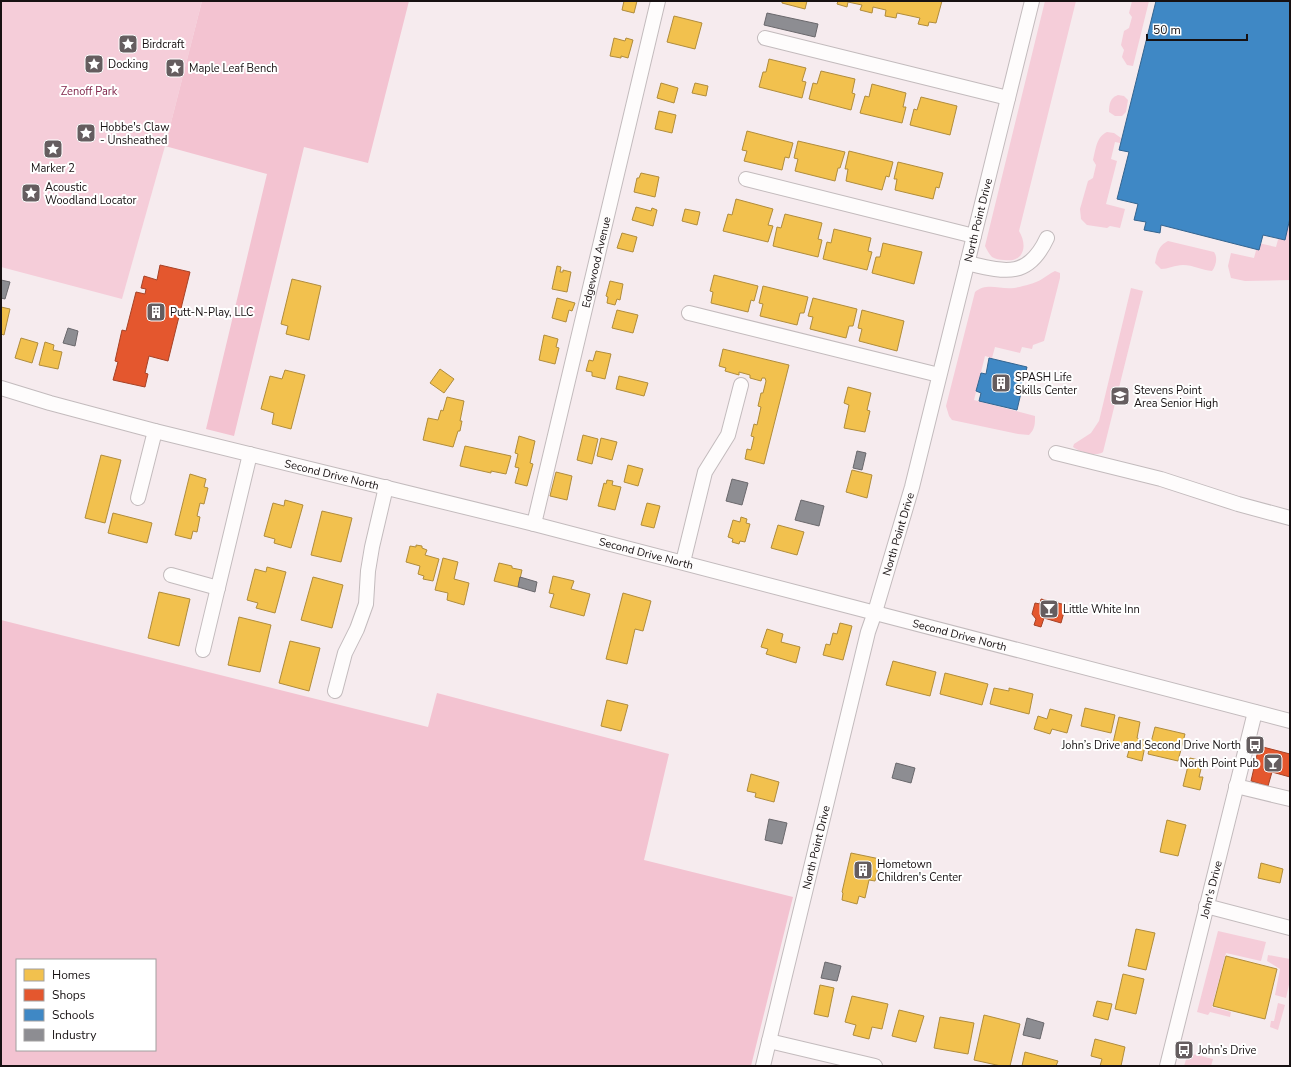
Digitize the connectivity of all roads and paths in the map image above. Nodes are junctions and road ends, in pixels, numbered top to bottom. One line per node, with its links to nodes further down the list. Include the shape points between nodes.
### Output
1 (658, 1): 19 (street, Edgewood Avenue)
2 (1032, 1): 4 (street, North Point Drive)
3 (765, 38): 4 (street)
4 (1008, 98): 6 (street, North Point Drive)
5 (746, 179): 6 (street)
6 (974, 236): 8 (street, North Point Drive)
7 (1047, 238): 8 (street, via 1034,260 1017,268 993,269)
8 (967, 263): 10 (street, North Point Drive)
9 (689, 313): 10 (street)
10 (939, 375): 23 (street, North Point Drive, via 912,487)
11 (741, 385): 20 (street, via 728,434 705,472)
12 (1, 388): 13 (street, Second Drive North)
13 (155, 431): 15 (street, Second Drive North); 17 (street)
14 (1056, 453): 18 (street, via 1161,479)
15 (250, 454): 16 (street, Second Drive North); 22 (street)
16 (386, 487): 19 (street, Second Drive North); 25 (street, via 372,547 366,604 345,653)
17 (138, 498)
18 (1290, 518)
19 (534, 524): 20 (street, Second Drive North)
20 (683, 562): 23 (street, Second Drive North)
21 (171, 575): 22 (street)
22 (218, 588): 24 (street)
23 (875, 612): 26 (street, Second Drive North); 32 (street, North Point Drive)
24 (203, 650)
25 (335, 691)
26 (1255, 712): 27 (street, Second Drive North); 28 (street, John's Drive)
27 (1290, 721)
28 (1236, 786): 29 (street); 30 (street, John's Drive)
29 (1290, 799)
30 (1206, 906): 31 (street); 35 (street, John's Drive)
31 (1290, 928)
32 (769, 1040): 33 (street, North Point Drive); 34 (street)
33 (763, 1066)
34 (875, 1066)
35 (1167, 1066)

